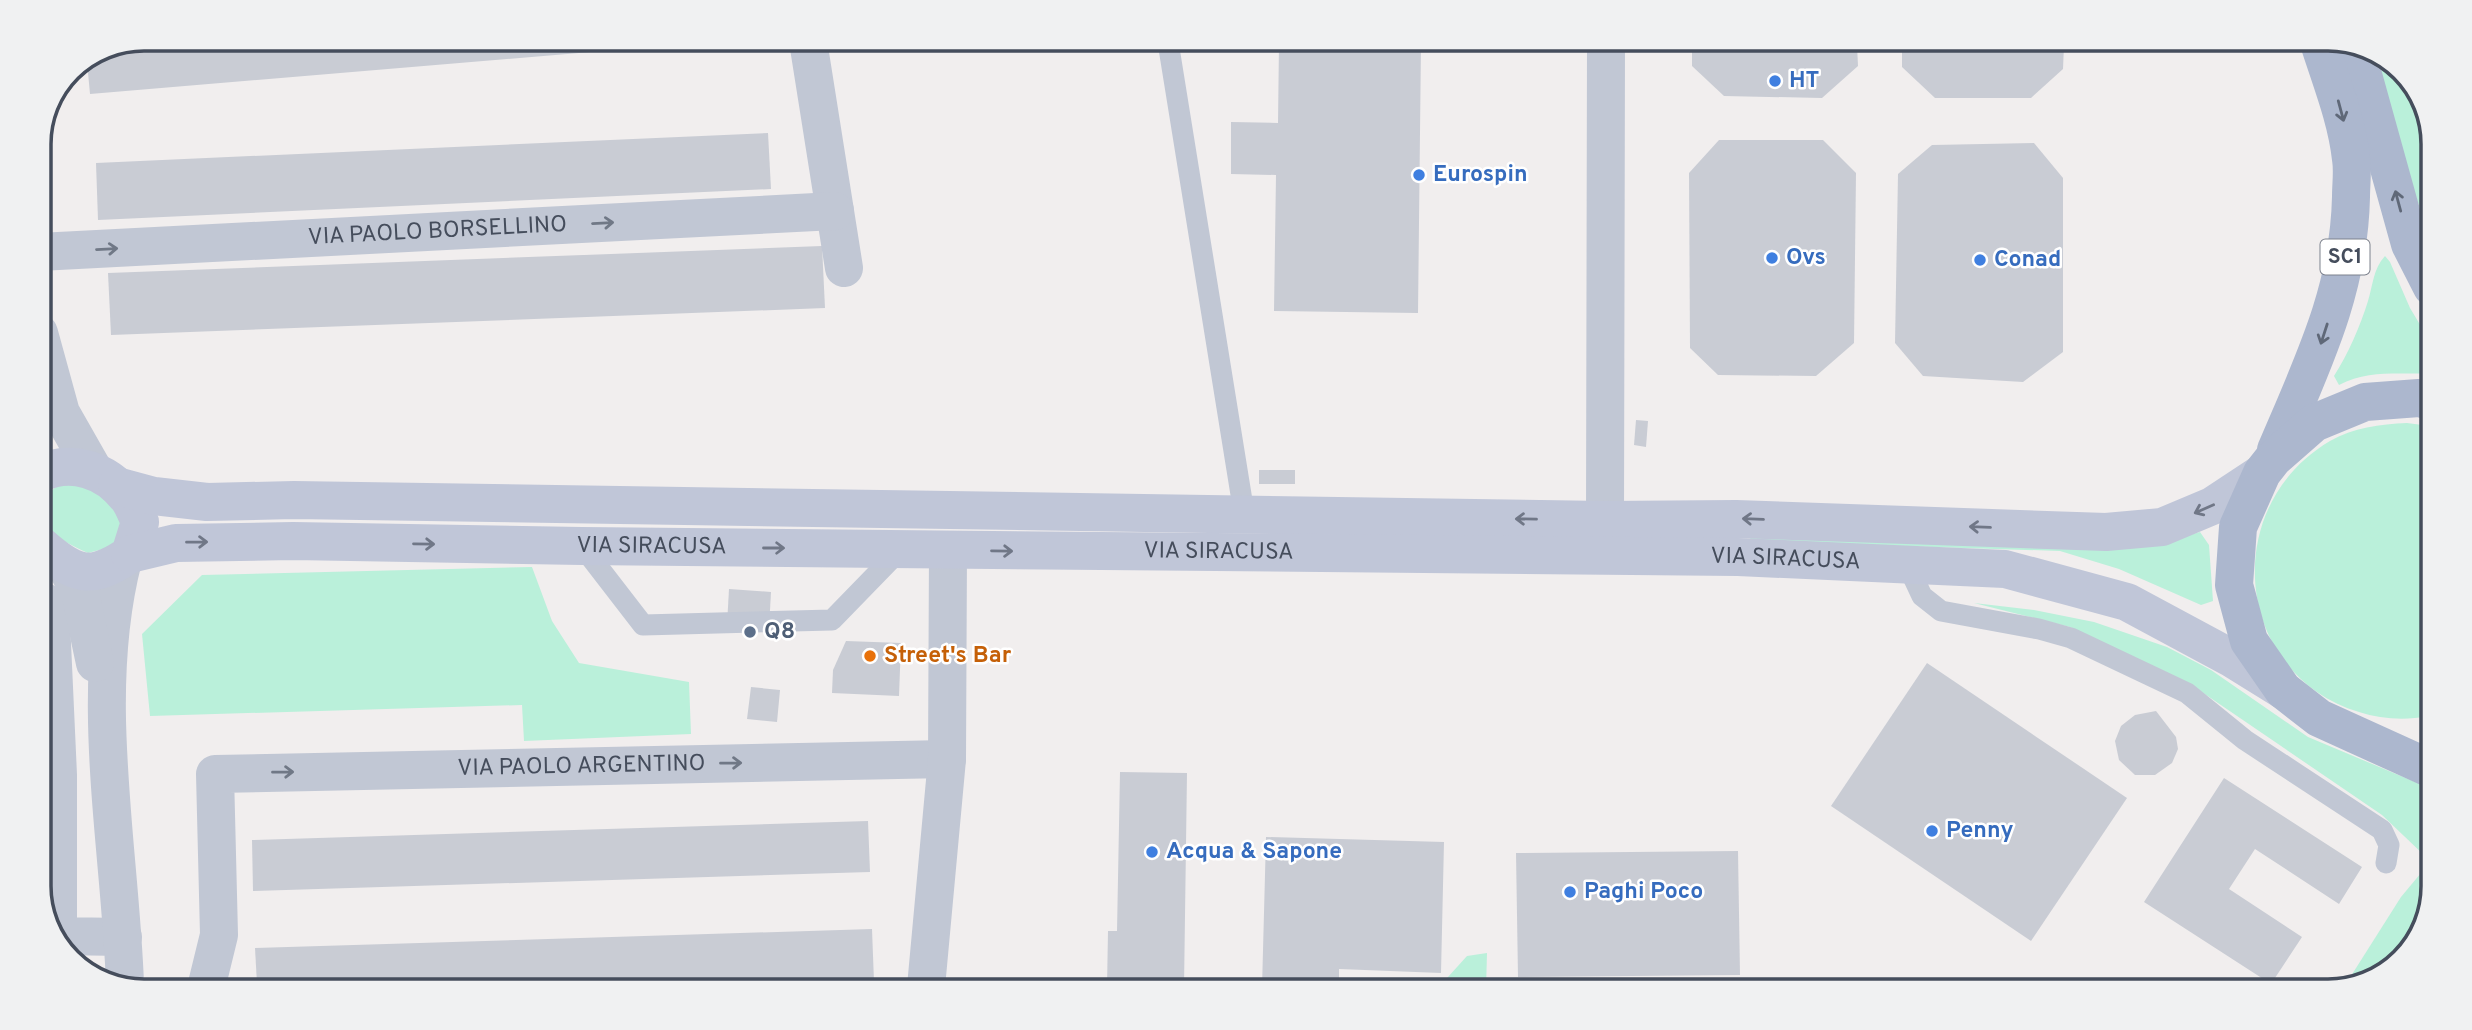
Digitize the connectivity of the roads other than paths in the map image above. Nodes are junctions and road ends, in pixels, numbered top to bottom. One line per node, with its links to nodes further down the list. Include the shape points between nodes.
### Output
1 (810, 51): 6 (street)
2 (1169, 51): 15 (lane)
3 (1606, 51): 16 (street)
4 (2322, 51): 12 (main road, SC1, one-way to 12, via 2351,160 2350,220 2343,270 2324,338)
5 (2358, 56): 8 (main road, one-way to 5, via 2410,244)
6 (835, 211): 7 (street, VIA PAOLO BORSELLINO, one-way to 6); 9 (street)
7 (51, 251)
8 (2421, 266)
9 (844, 268)
10 (51, 377): 14 (street, via 61,413)
11 (2421, 398): 12 (main road, via 2365,402 2314,423)
12 (2267, 466): 16 (main road, VIA SIRACUSA, one-way to 16, via 2212,506 2162,527 2106,532 1736,519); 24 (main road, via 2238,527 2234,585 2249,641)
13 (51, 470): 14 (main road, VIA SIRACUSA, via 69,464)
14 (105, 478): 15 (main road, VIA SIRACUSA, via 154,496 206,502); 21 (main road, via 129,499 140,522)
15 (1244, 513): 16 (main road, VIA SIRACUSA, one-way to 15)
16 (1605, 520)
17 (582, 547): 18 (main road, VIA SIRACUSA, one-way to 18); 18 (lane, via 643,625 832,620); 21 (main road, VIA SIRACUSA, one-way to 17, via 176,542)
18 (902, 548): 19 (main road, VIA SIRACUSA)
19 (948, 550): 23 (main road, VIA SIRACUSA, one-way to 23, via 1738,557); 28 (street)
20 (51, 557): 21 (main road, VIA SIRACUSA, via 82,572 105,570)
21 (126, 557): 25 (street, via 111,617)
22 (51, 558): 25 (street, via 80,592)
23 (1906, 564): 24 (main road, VIA SIRACUSA, via 2005,569 2127,602); 31 (lane, via 1922,596 1941,611 2071,638 2187,693 2245,740 2382,830 2389,845)
24 (2283, 690): 26 (main road, via 2319,718)
25 (106, 720): 34 (street)
26 (2361, 736): 27 (main road); 29 (main road)
27 (2421, 739)
28 (947, 759): 36 (street, VIA PAOLO ARGENTINO, one-way to 28, via 219,935 215,774); 37 (street)
29 (2421, 764)
30 (51, 823): 32 (street)
31 (2386, 863)
32 (57, 918)
33 (65, 936): 34 (street)
34 (123, 937): 35 (street)
35 (125, 977)
36 (208, 979)
37 (927, 979)

